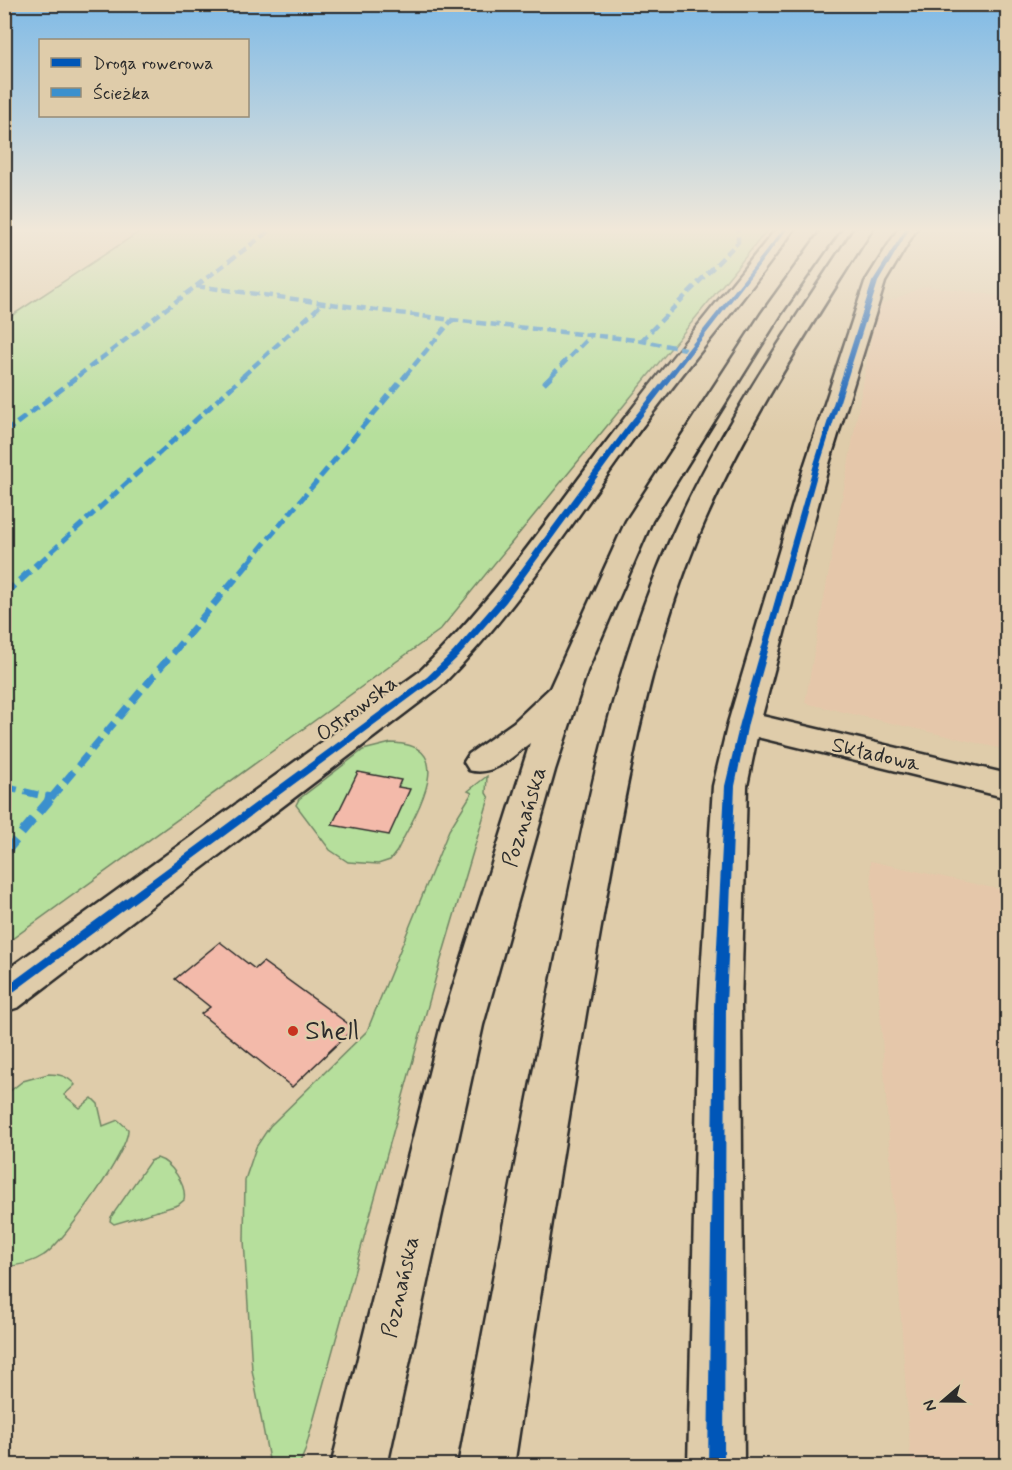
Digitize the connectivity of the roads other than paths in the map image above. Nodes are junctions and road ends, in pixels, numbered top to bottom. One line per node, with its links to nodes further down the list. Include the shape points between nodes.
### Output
1 (732, 297): 9 (main road, Ostrowska, via 511,589 454,657 430,679)
2 (784, 297): 5 (main road, Poznańska, via 639,521)
3 (820, 297): 11 (main road, via 733,440 683,541 633,679 599,833 544,1123)
4 (870, 297): 6 (main road, via 817,464)
5 (572, 671): 7 (main road, via 533,723); 10 (main road, Poznańska, via 538,770 462,1025)
6 (744, 723): 8 (main road, Składowa); 12 (main road, via 730,786 720,1006)
7 (481, 762)
8 (1008, 786)
9 (4, 995)
10 (359, 1466)
11 (486, 1466)
12 (716, 1466)

